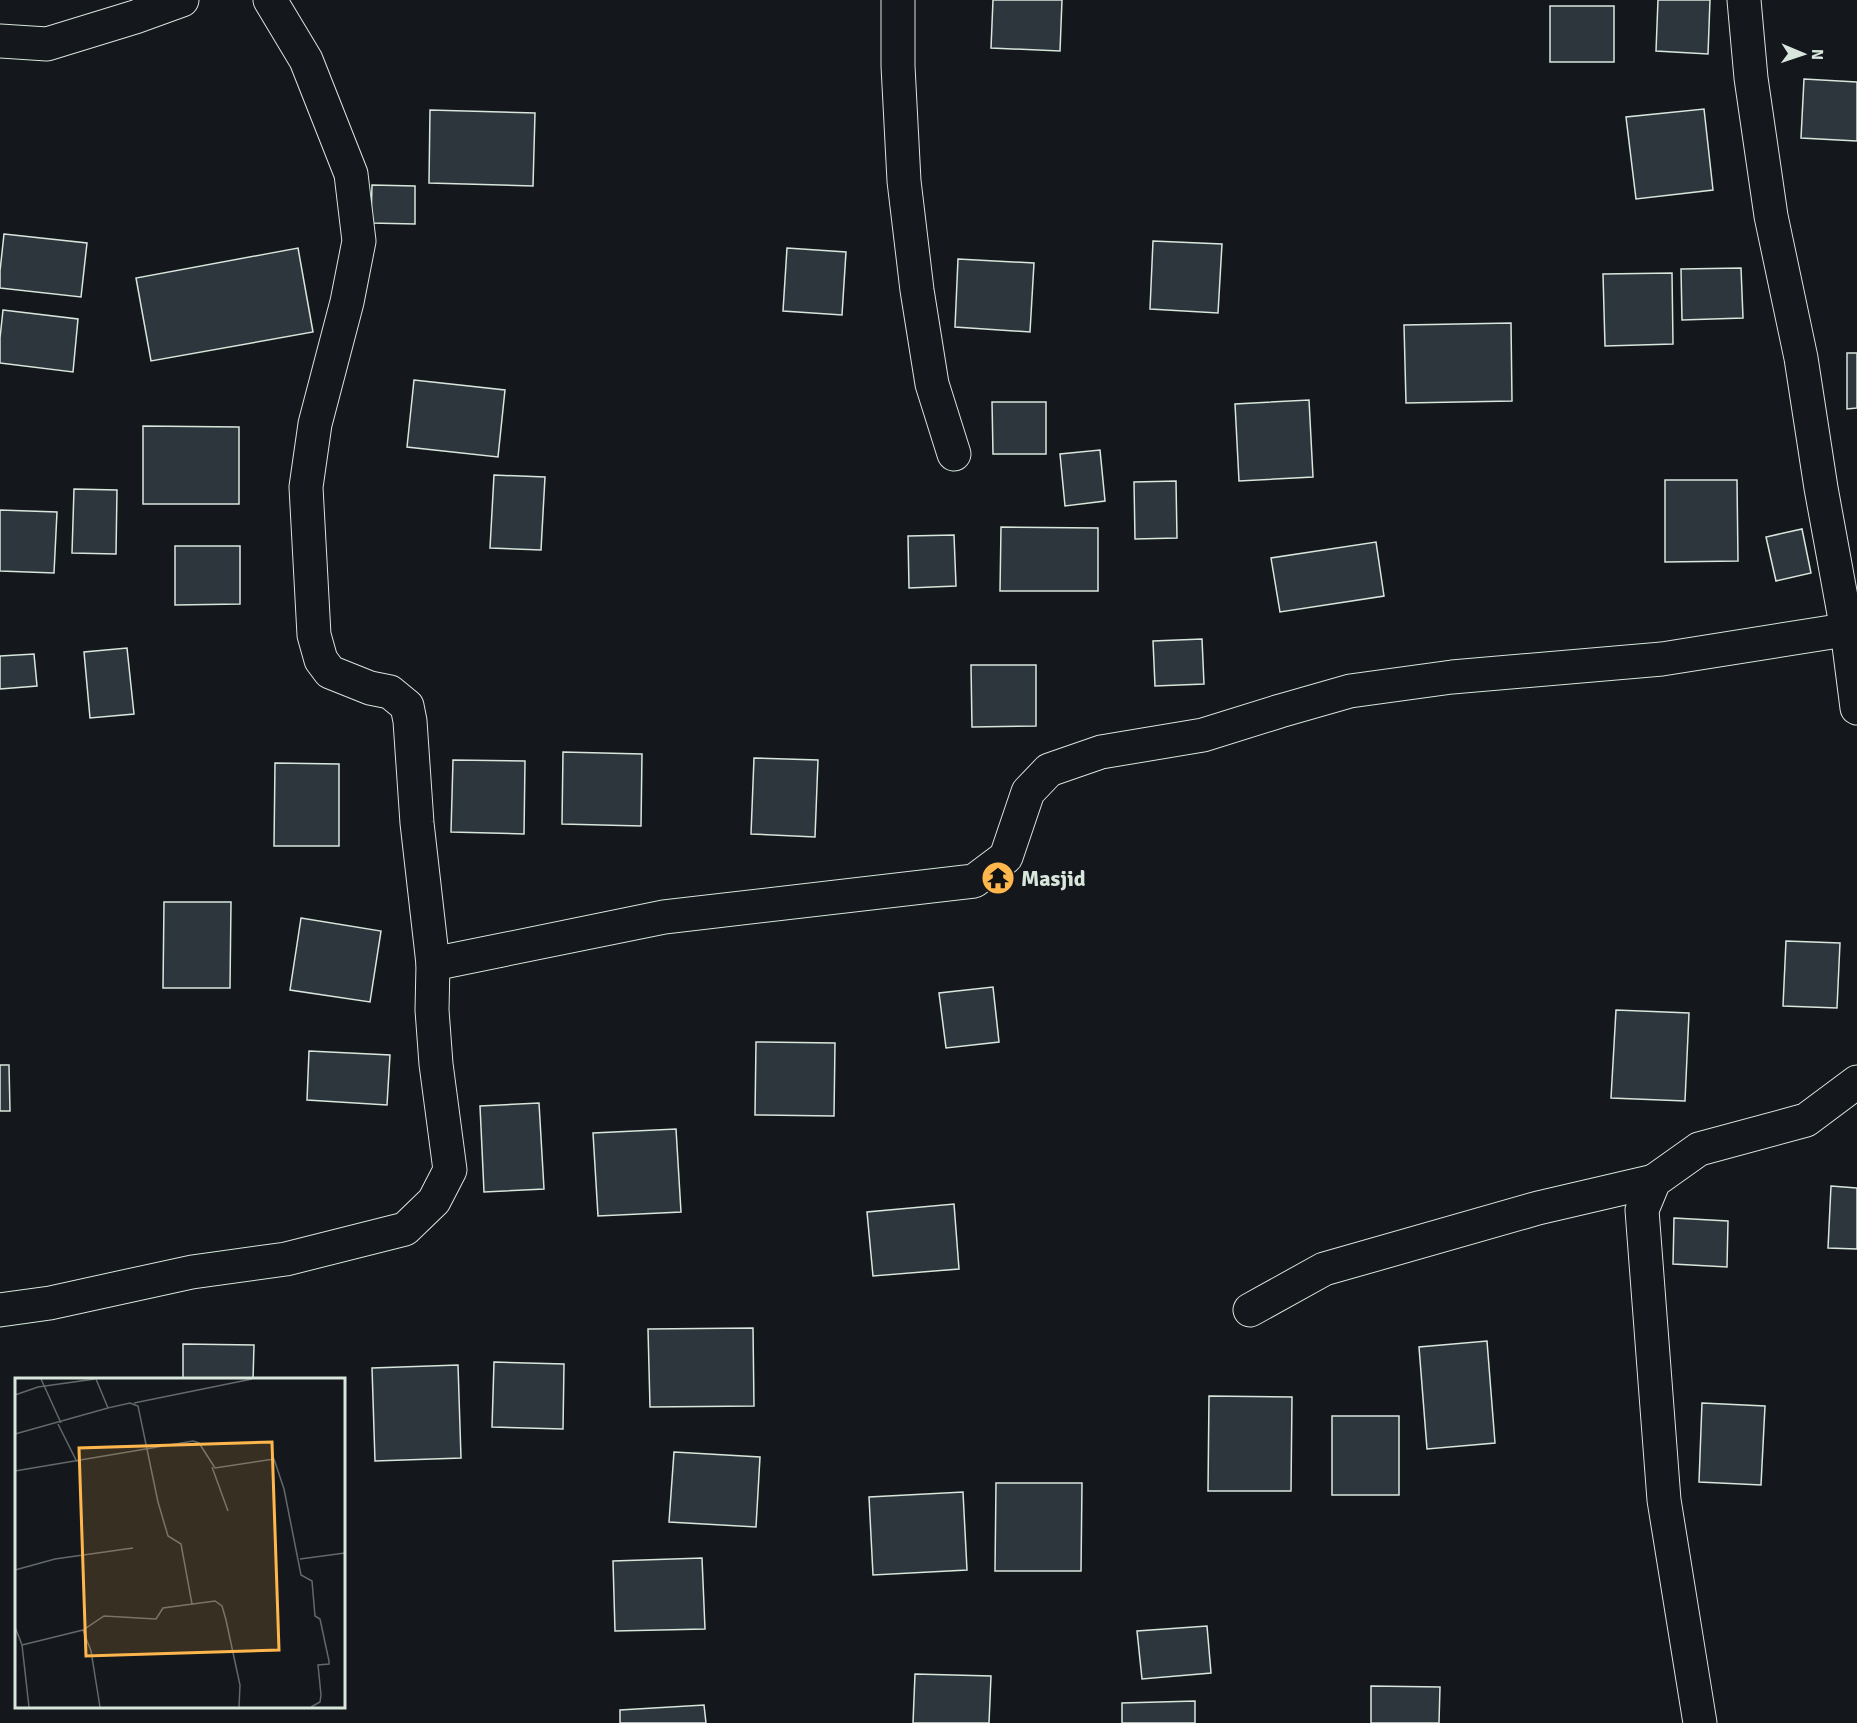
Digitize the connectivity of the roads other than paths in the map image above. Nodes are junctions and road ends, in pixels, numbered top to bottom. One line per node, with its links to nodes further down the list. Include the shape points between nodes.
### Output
1 (182, 0): 5 (street, via 47,44)
2 (270, 0): 9 (street, via 306,60 351,174 359,241 315,424 306,487 314,634 321,660 330,672 390,692 407,706)
3 (898, 0): 6 (street, via 904,181 914,268 932,384)
4 (1744, 0): 7 (street, via 1750,78 1771,216 1801,358 1821,488)
5 (0, 41)
6 (954, 454)
7 (1852, 629): 8 (street); 9 (street, via 1662,659 1452,677 1350,691 1203,735 1101,752 1049,771 1028,792 1006,858 974,881 664,917)
8 (1857, 708)
9 (432, 964): 12 (street, via 436,1064 450,1170 434,1201 405,1229 286,1259 192,1272 51,1303)
10 (1857, 1082): 11 (street, via 1806,1120 1700,1149)
11 (1654, 1181): 13 (street, via 1538,1208 1324,1269); 14 (street, via 1642,1210 1664,1500)
12 (0, 1310)
13 (1250, 1310)
14 (1700, 1723)

